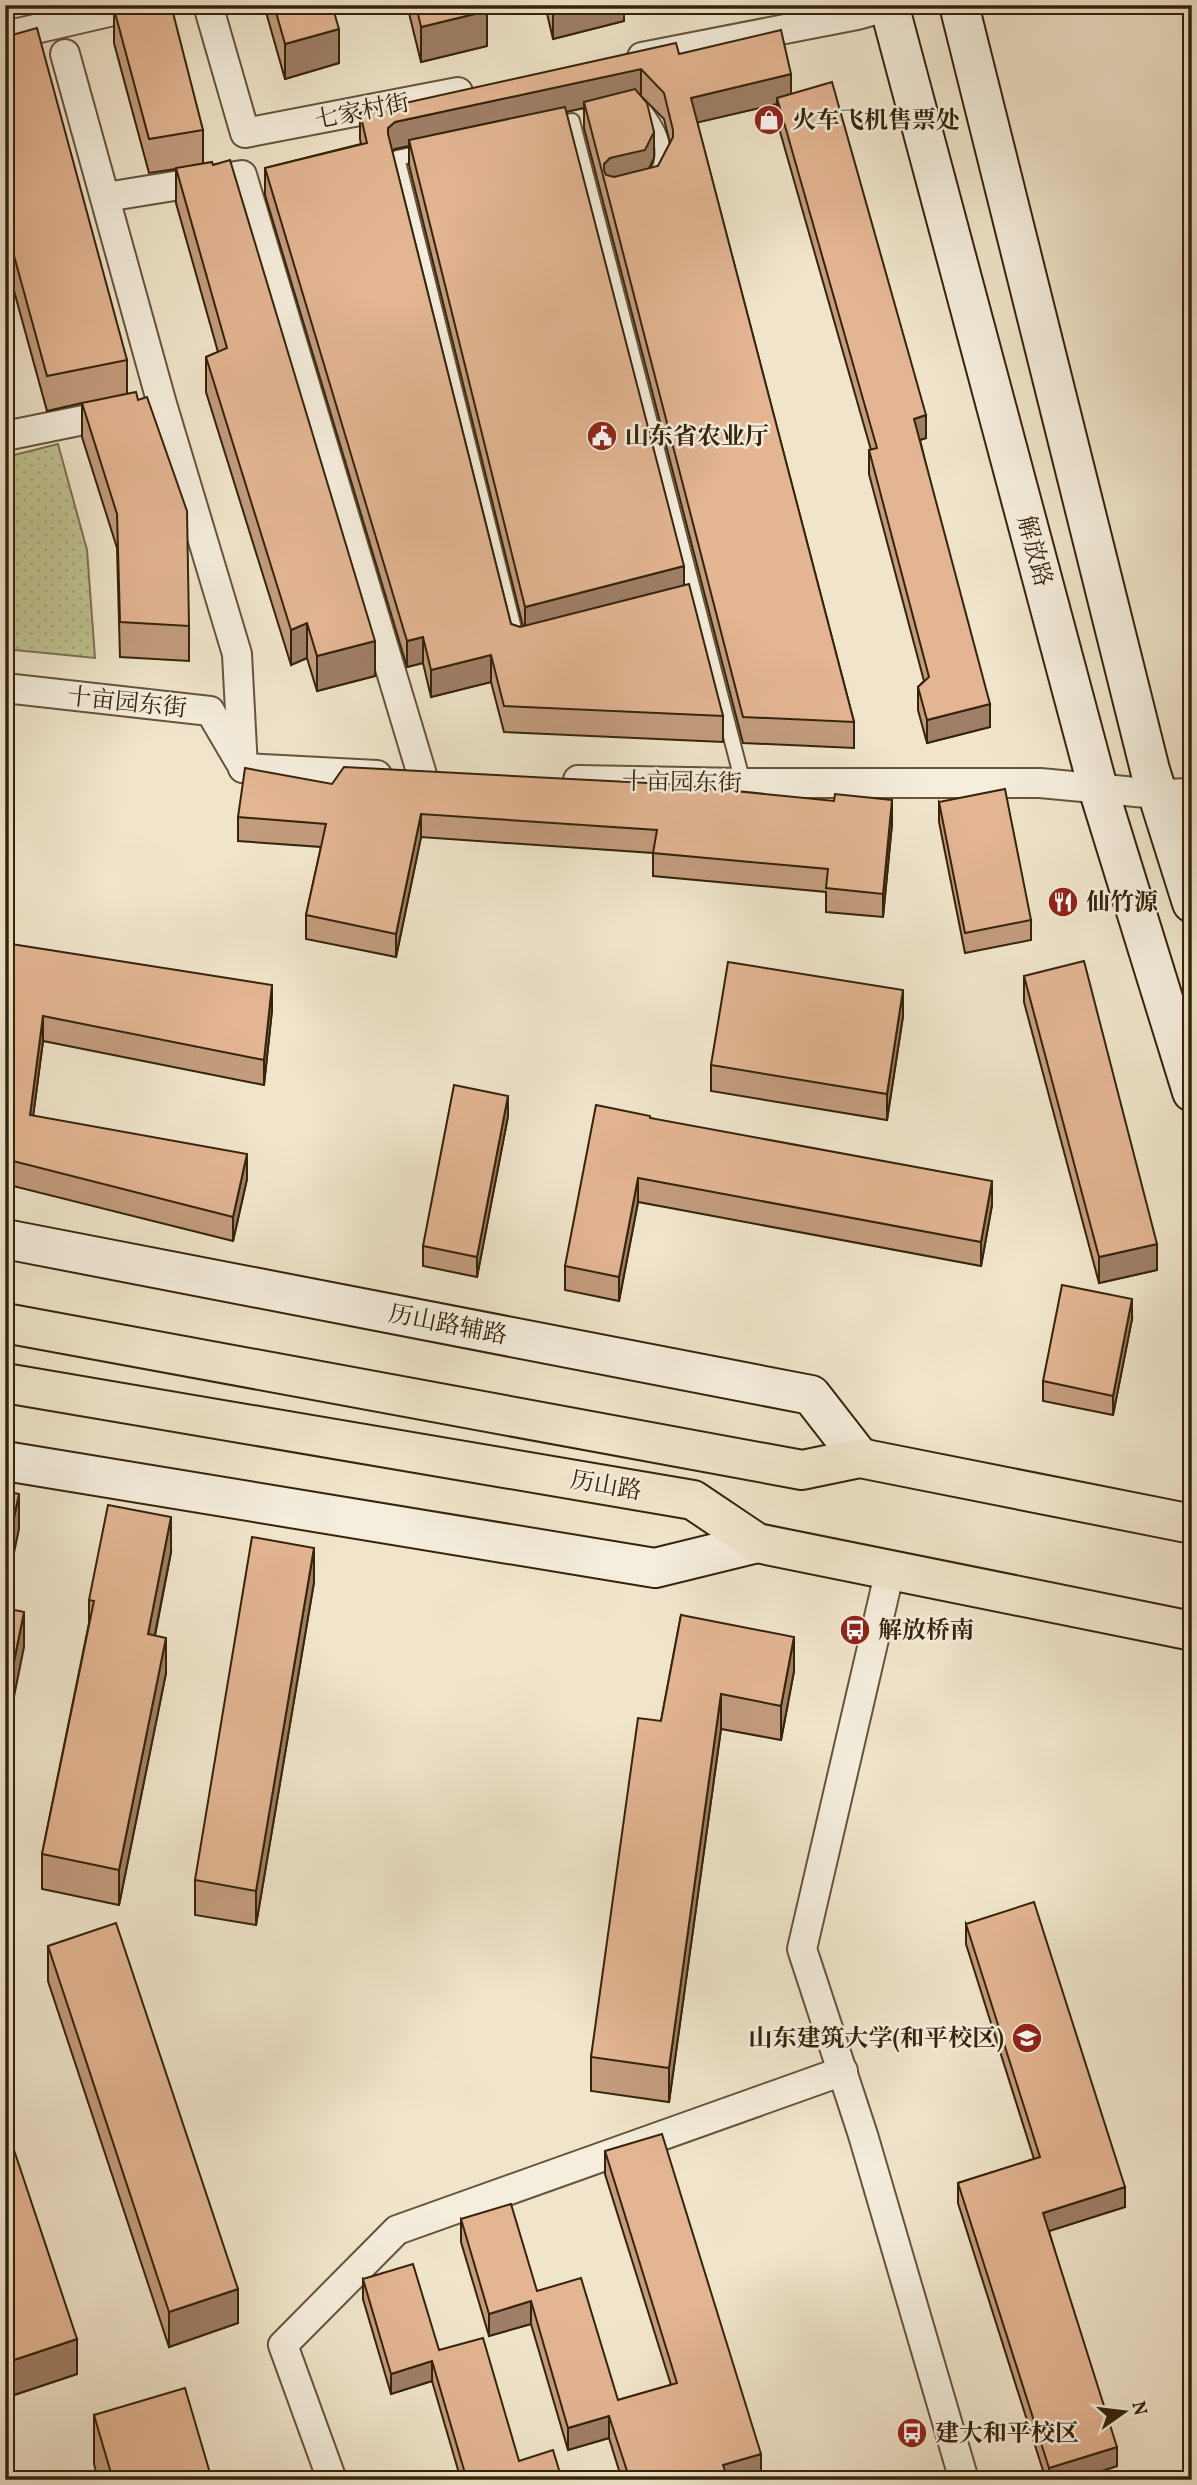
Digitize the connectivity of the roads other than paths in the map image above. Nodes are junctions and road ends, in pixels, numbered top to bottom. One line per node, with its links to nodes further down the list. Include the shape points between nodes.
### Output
1 (139, 5): 5 (street)
2 (208, 5): 8 (street, 七家村街, via 246,133)
3 (889, 5): 7 (street); 23 (main road, 解放路)
4 (959, 5): 24 (main road)
5 (5, 36)
6 (65, 54): 13 (street)
7 (610, 63)
8 (488, 86)
9 (629, 107): 12 (lane, via 639,105 656,125 664,159)
10 (532, 130): 22 (lane, via 578,120 689,601)
11 (438, 150): 16 (lane, via 397,158 518,644)
12 (652, 185)
13 (106, 197): 14 (street); 19 (street, via 242,175)
14 (162, 404): 15 (street); 18 (street, via 237,654)
15 (5, 436)
16 (530, 641)
17 (5, 688): 18 (street, 十亩园东街, via 210,711)
18 (243, 768): 19 (street)
19 (423, 778): 20 (street)
20 (451, 778)
21 (548, 780): 22 (street, 十亩园东街)
22 (744, 783): 23 (street, 十亩园东街, via 1040,783)
23 (1098, 788): 24 (street, 十亩园东街); 26 (main road, 解放路)
24 (1174, 794): 25 (main road)
25 (1192, 903)
26 (1192, 1093)
27 (5, 1239): 30 (main road, 历山路辅路, via 811,1395)
28 (5, 1323): 30 (main road, 历山路, via 802,1470)
29 (5, 1383): 33 (main road, 历山路, via 694,1500)
30 (860, 1458): 32 (main road, 历山路)
31 (5, 1461): 33 (main road, via 655,1568)
32 (1192, 1524)
33 (757, 1543): 34 (main road, 历山路)
34 (890, 1570): 35 (main road, 历山路); 36 (street, via 802,1949)
35 (1192, 1631)
36 (843, 2071): 37 (street, via 397,2230 282,2345); 38 (street)
37 (332, 2480)
38 (964, 2480)

